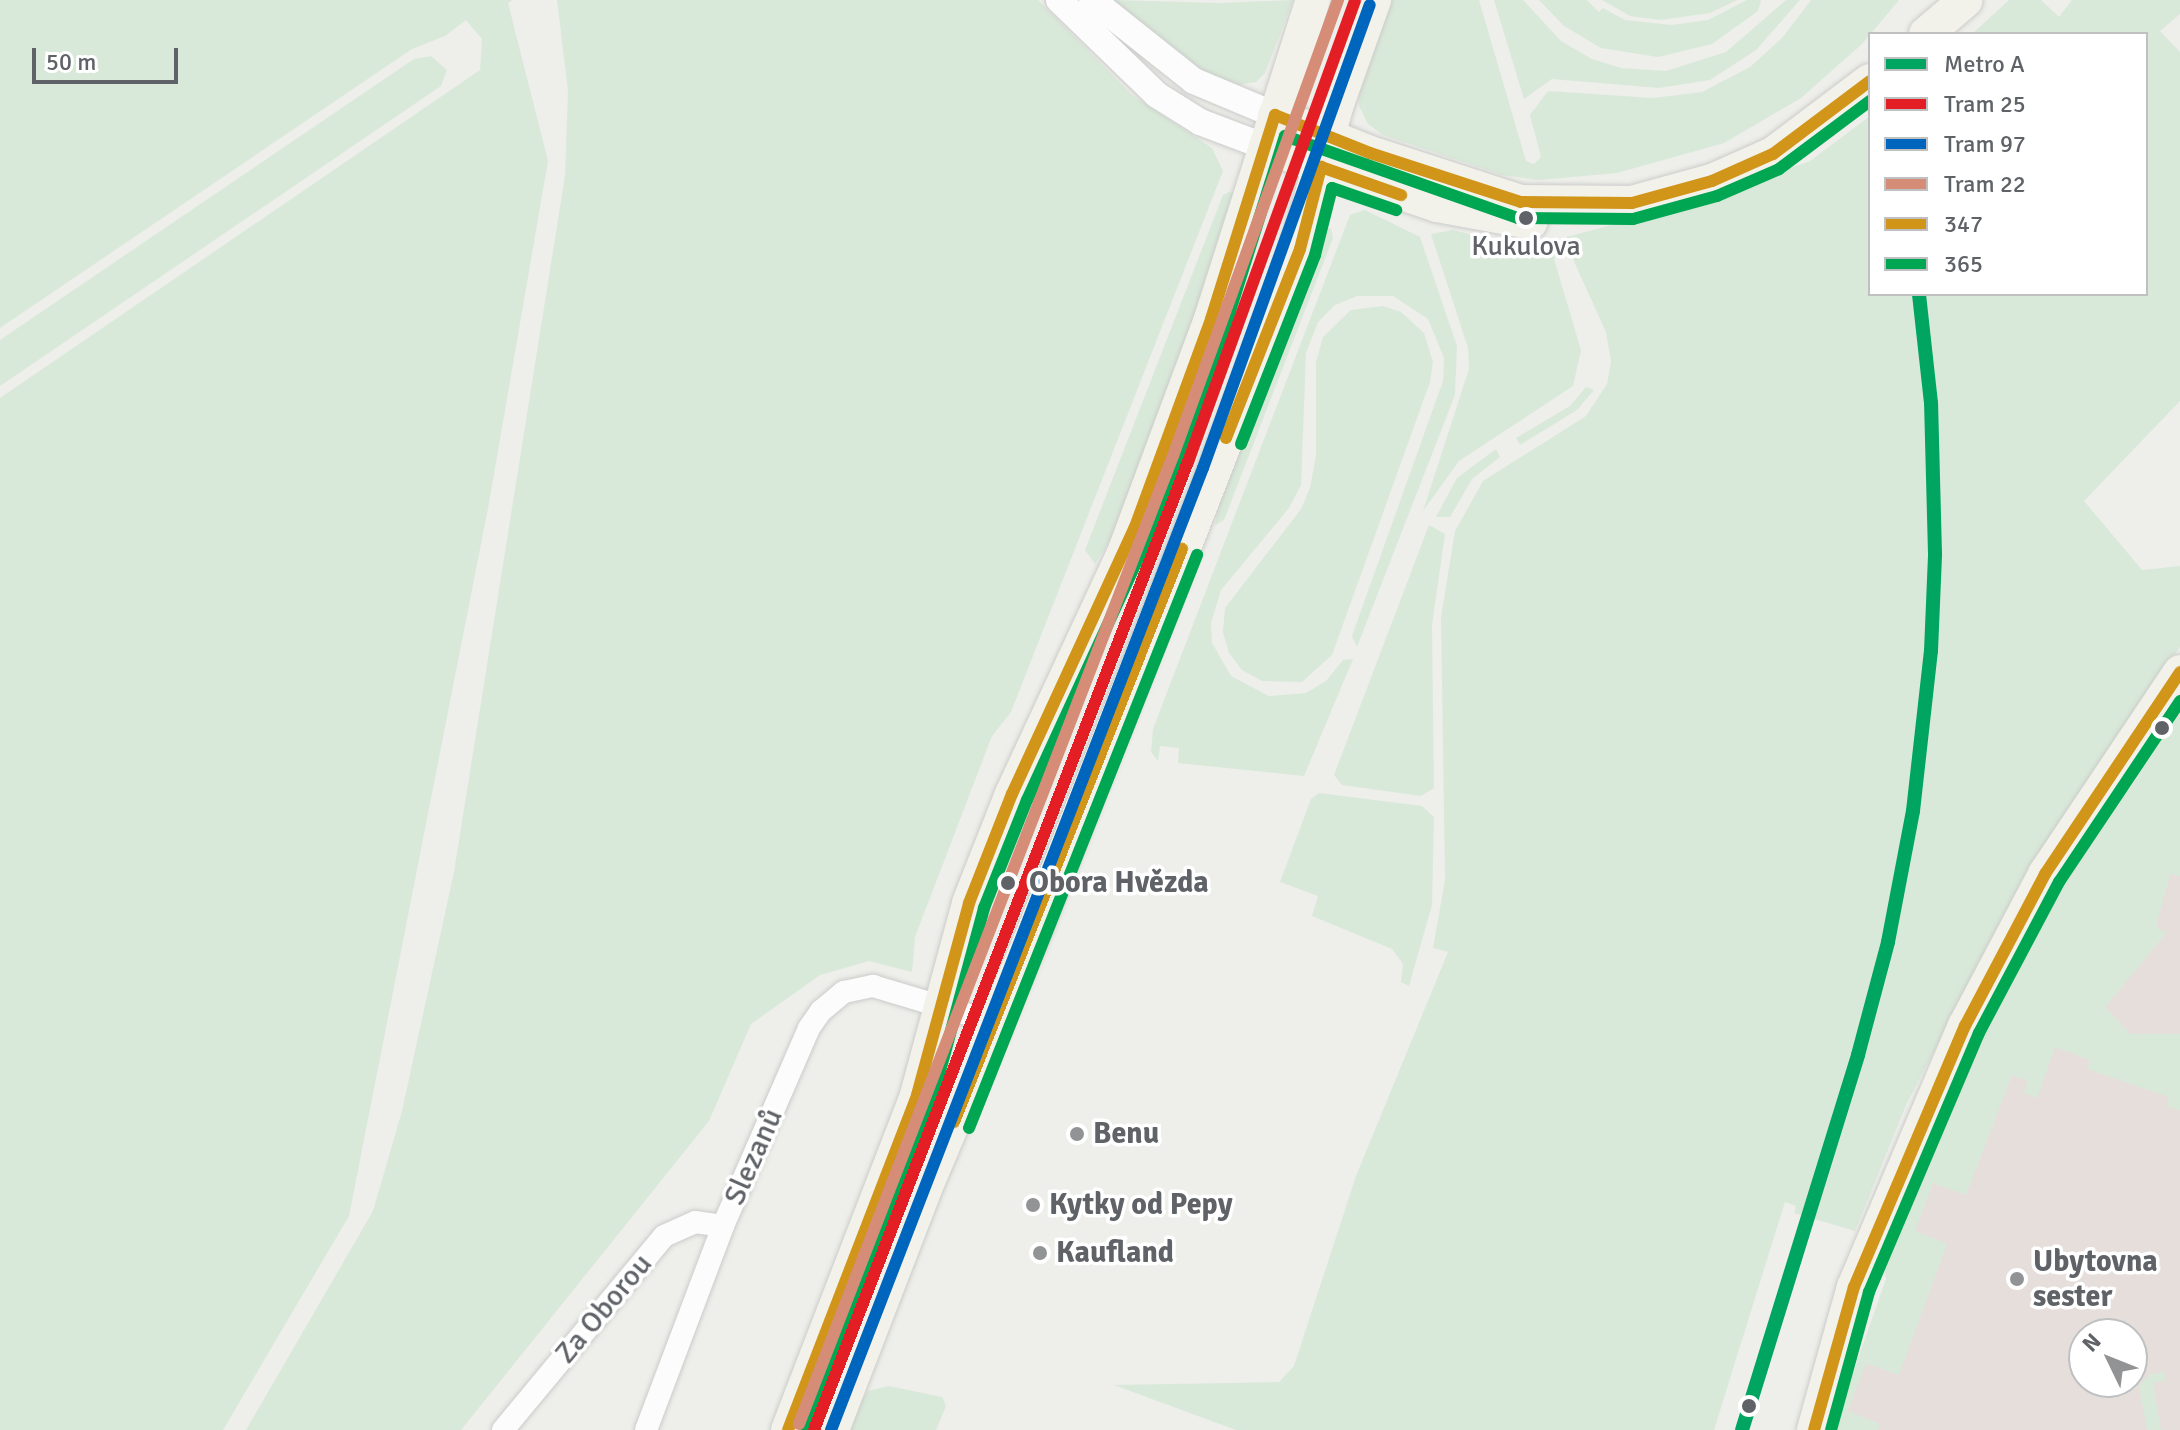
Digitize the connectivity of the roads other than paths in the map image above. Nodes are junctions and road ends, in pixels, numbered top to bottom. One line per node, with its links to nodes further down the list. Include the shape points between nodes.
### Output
1 (1059, 0): 10 (street, via 1157,95 1200,122)
2 (1092, 0): 10 (street, via 1184,75)
3 (1313, 0): 10 (main road)
4 (1374, 0): 11 (main road)
5 (1940, 0): 7 (street)
6 (1966, 0): 8 (main road)
7 (1919, 32)
8 (1928, 32)
9 (1868, 83): 11 (main road, via 1773,154 1712,181 1632,203 1521,202)
10 (1270, 131): 11 (main road); 13 (main road, via 1211,319 1135,527 1002,818 962,923)
11 (1325, 152): 14 (main road, via 1287,284)
12 (2179, 674): 20 (main road, via 2045,874 1965,1026 1859,1274)
13 (942, 1003): 14 (street, Slezanů); 15 (street, Slezanů, via 867,986 844,992 821,1011); 18 (main road, via 917,1095)
14 (996, 1023): 19 (main road)
15 (723, 1226): 16 (street, Za Oborou, via 695,1222 664,1236); 17 (street, Slezanů)
16 (503, 1430)
17 (646, 1430)
18 (788, 1430)
19 (832, 1430)
20 (1814, 1430)

